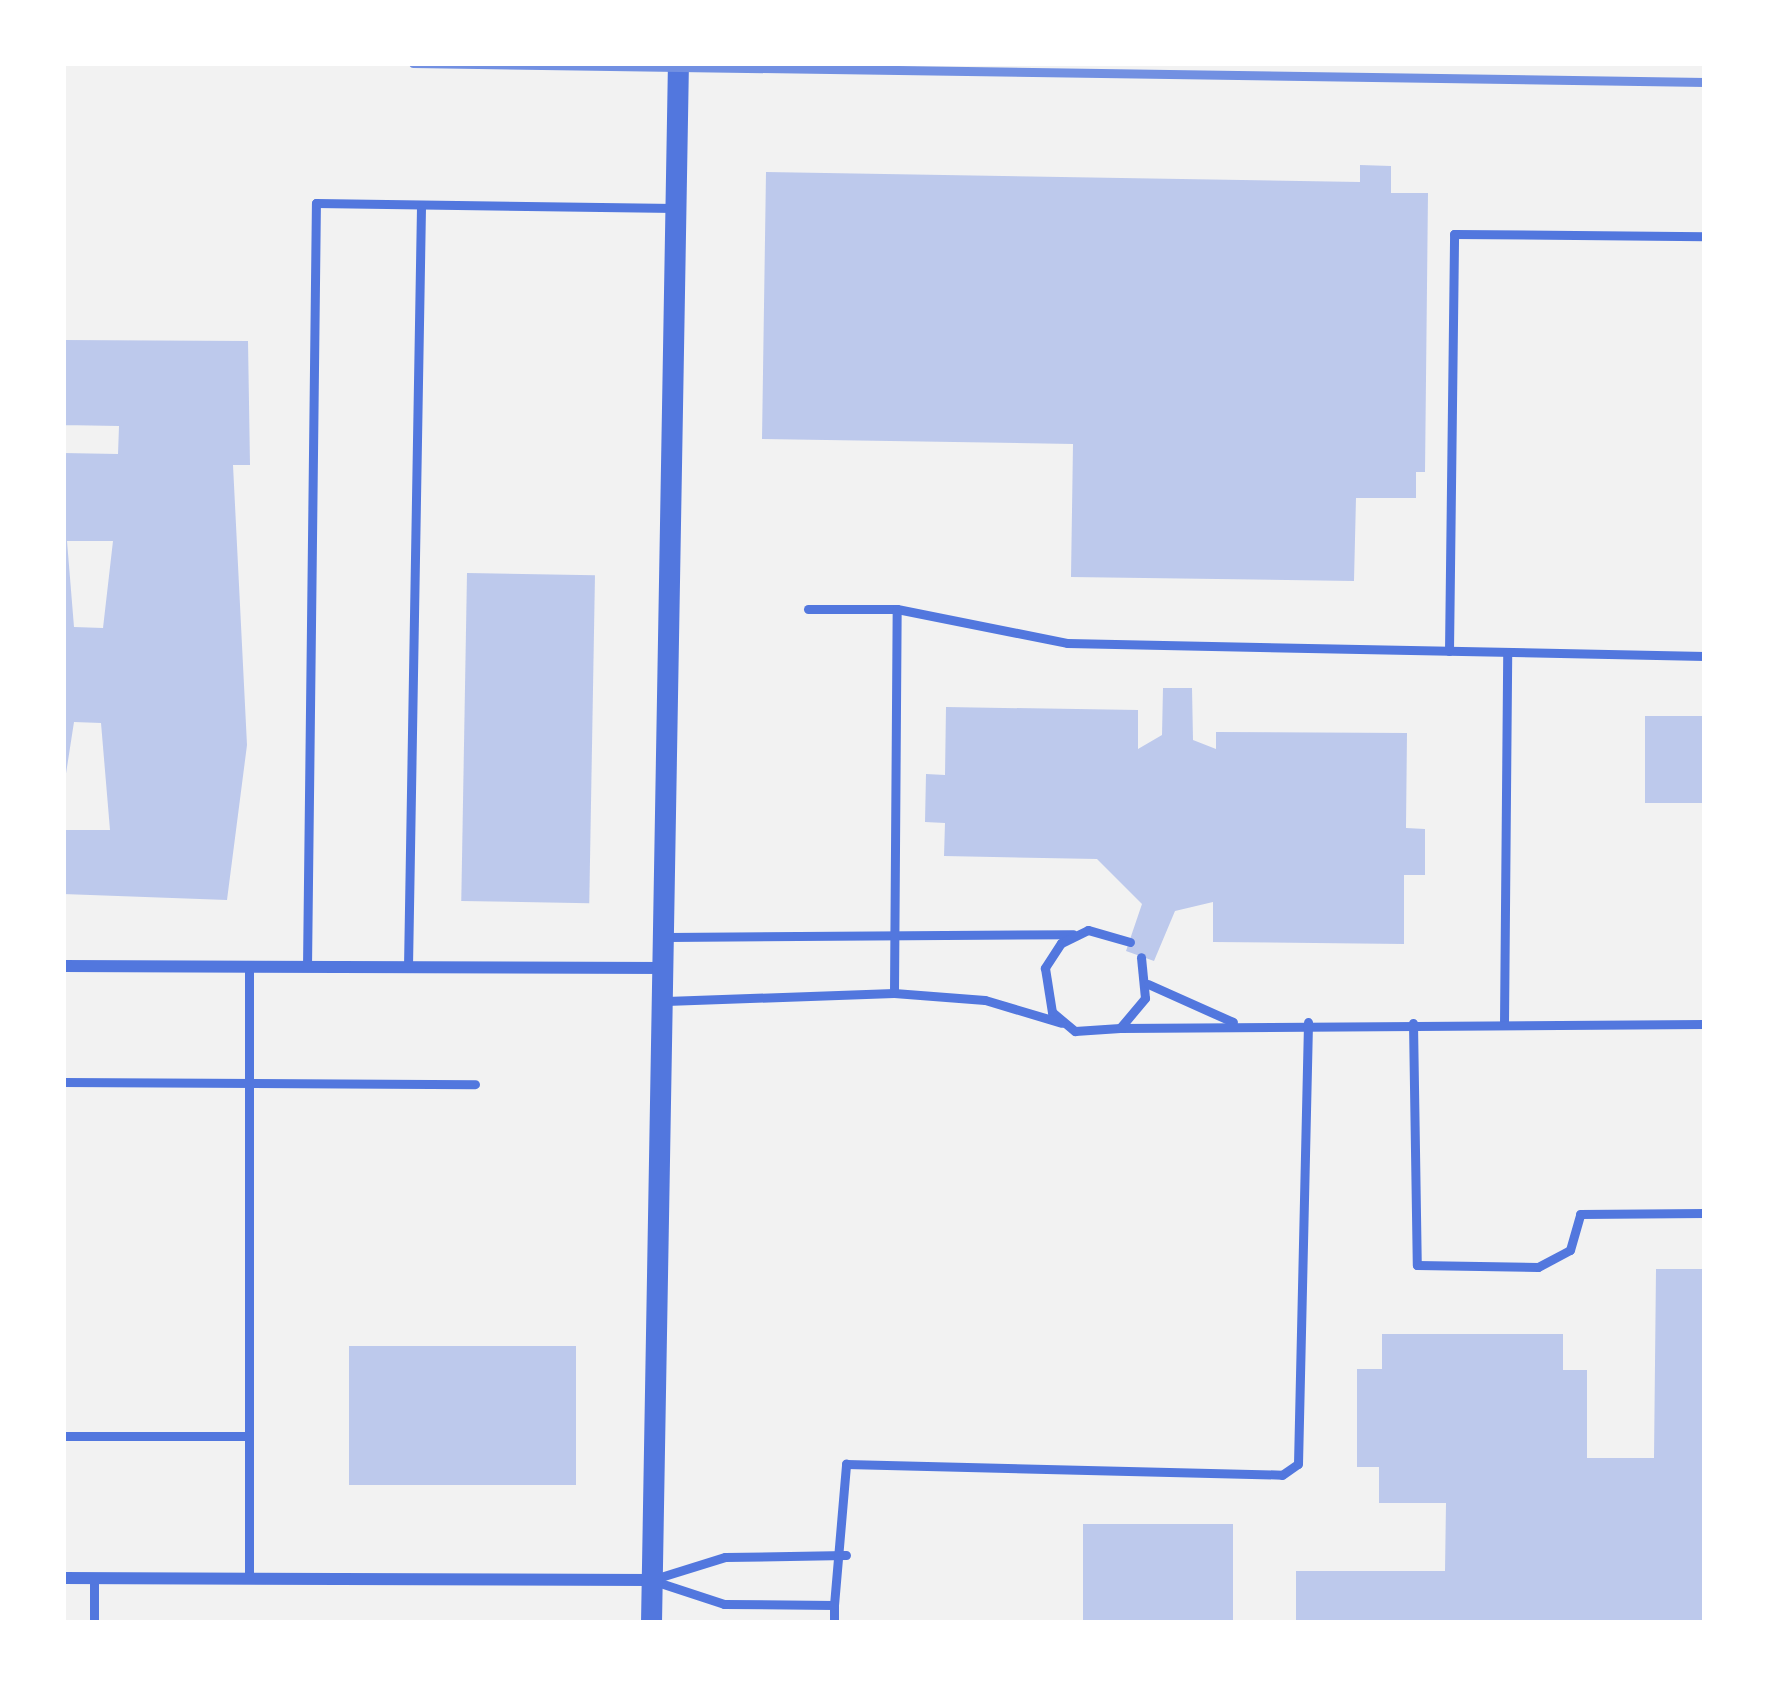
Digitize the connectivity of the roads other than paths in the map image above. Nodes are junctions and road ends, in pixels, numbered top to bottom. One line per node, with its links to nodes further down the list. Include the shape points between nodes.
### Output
1 (678, 63): 3 (street)
2 (422, 205): 3 (lane); 17 (lane, via 316,203); 18 (lane)
3 (676, 208): 12 (street)
4 (1705, 236): 7 (lane, via 1454,235)
5 (808, 609): 6 (lane)
6 (897, 609): 7 (lane, via 1067,644); 10 (lane)
7 (1449, 651): 8 (lane)
8 (1508, 652): 9 (lane); 27 (lane)
9 (1705, 656)
10 (894, 934): 11 (lane); 12 (lane); 21 (lane)
11 (1073, 934): 13 (lane); 25 (lane, via 1045,968 1045,998)
12 (668, 937): 19 (street)
13 (1130, 942)
14 (1142, 957): 20 (lane)
15 (63, 966): 16 (street)
16 (250, 967): 17 (street); 31 (lane)
17 (307, 967): 18 (street)
18 (407, 967): 19 (street)
19 (667, 968): 22 (street)
20 (1148, 984): 23 (lane); 29 (lane)
21 (894, 993): 22 (lane); 25 (lane, via 985,1000)
22 (666, 1001): 40 (street)
23 (1233, 1022): 24 (lane); 29 (lane, via 1203,1033)
24 (1308, 1022): 26 (lane); 36 (lane, via 1300,1457 1282,1475 846,1465)
25 (1062, 1023): 29 (lane, via 1090,1034)
26 (1413, 1023): 27 (lane); 33 (lane, via 1417,1265 1526,1269 1570,1250 1580,1214)
27 (1504, 1023): 28 (lane)
28 (1705, 1024)
29 (1120, 1028)
30 (63, 1082): 31 (lane)
31 (249, 1083): 32 (lane); 35 (lane)
32 (476, 1084)
33 (1705, 1213)
34 (63, 1436): 35 (lane)
35 (248, 1436): 39 (lane)
36 (846, 1555): 40 (lane, via 725,1557); 41 (lane)
37 (63, 1578): 38 (street)
38 (94, 1578): 39 (street); 42 (lane)
39 (249, 1579): 40 (street)
40 (651, 1580): 41 (lane, via 724,1604); 43 (street)
41 (834, 1605): 44 (lane)
42 (94, 1623)
43 (651, 1623)
44 (834, 1623)

